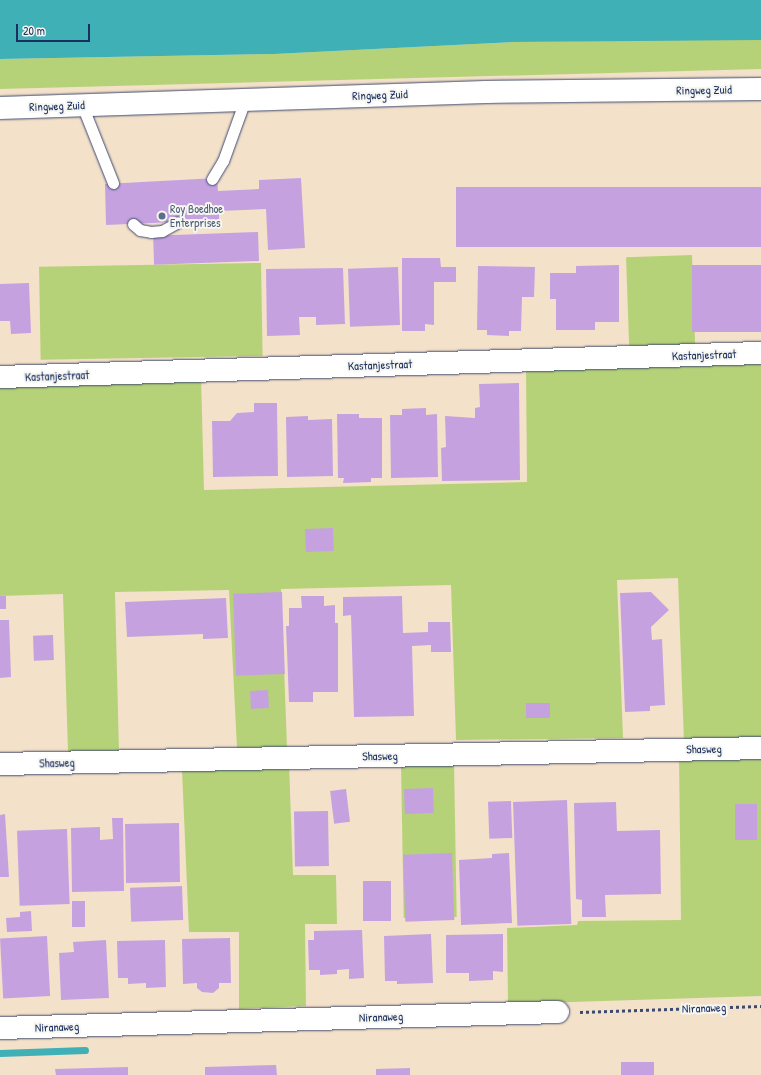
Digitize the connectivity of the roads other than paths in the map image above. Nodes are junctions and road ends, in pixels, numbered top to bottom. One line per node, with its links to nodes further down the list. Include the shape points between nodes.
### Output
1 (761, 89): 2 (street, Ringweg Zuid, via 486,92)
2 (245, 100): 3 (street, Ringweg Zuid); 5 (lane, via 223,161)
3 (82, 105): 4 (street, Ringweg Zuid); 6 (lane)
4 (0, 108)
5 (212, 179)
6 (113, 183)
7 (178, 222): 8 (lane, via 162,231 151,232 140,230)
8 (133, 224)
9 (761, 353): 10 (street, Kastanjestraat)
10 (0, 377)
11 (761, 748): 12 (street, Shasweg)
12 (0, 764)
13 (558, 1012): 14 (street, Niranaweg)
14 (0, 1028)

